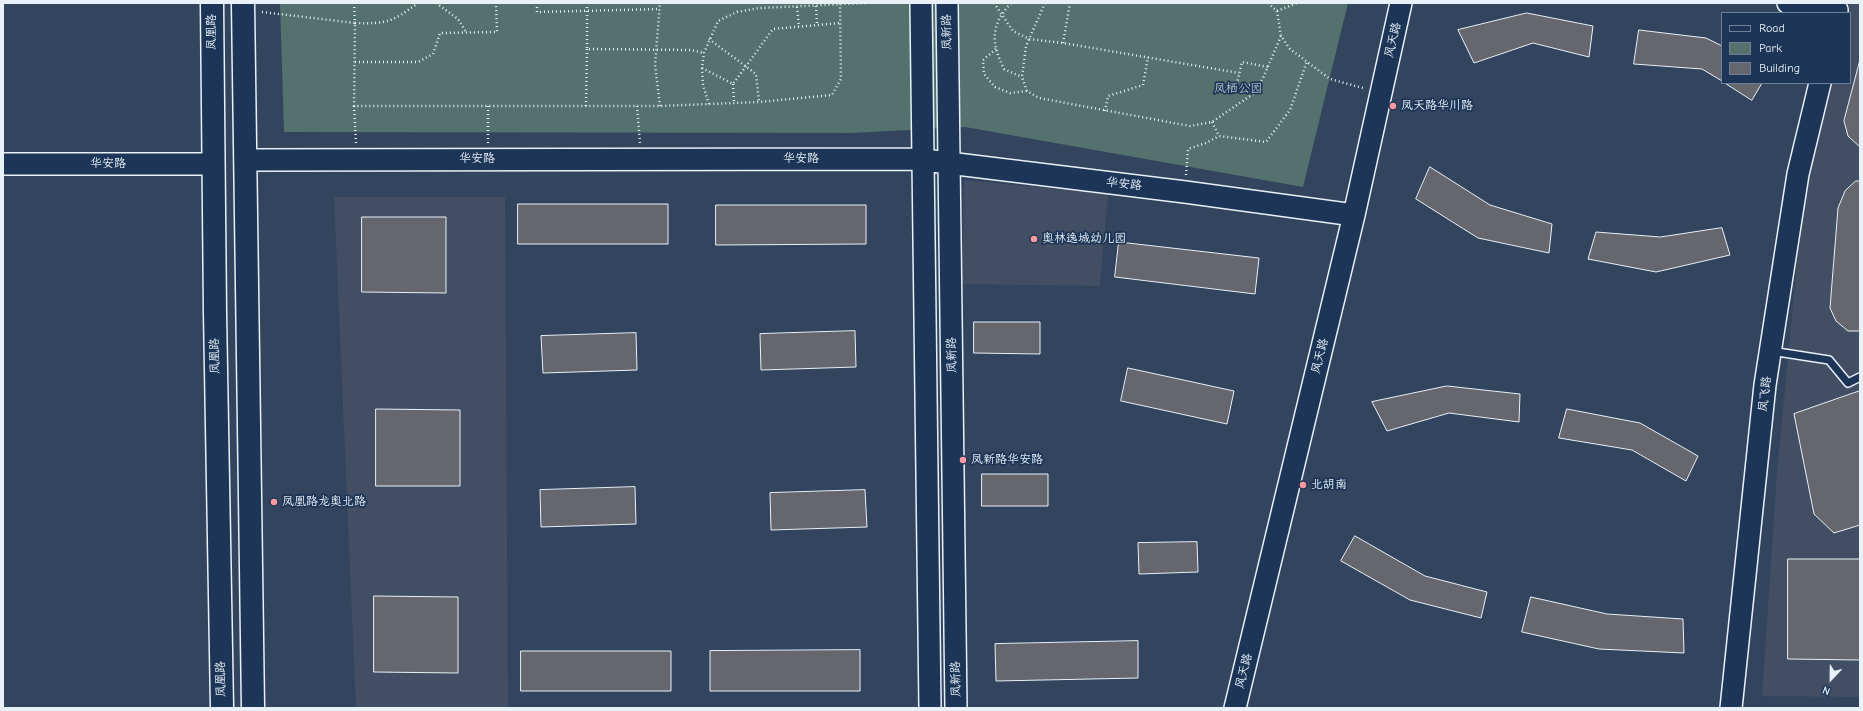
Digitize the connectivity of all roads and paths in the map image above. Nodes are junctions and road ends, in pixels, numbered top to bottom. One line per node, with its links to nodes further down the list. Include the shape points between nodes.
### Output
1 (212, 3): 71 (main road, 凤凰路)
2 (354, 3): 28 (path)
3 (418, 3): 28 (path, via 397,18 379,24)
4 (436, 3): 32 (path, via 458,19)
5 (496, 3): 32 (path, via 497,32)
6 (537, 3): 24 (path, via 537,12)
7 (587, 3): 37 (path)
8 (660, 3): 24 (path)
9 (868, 3): 20 (path)
10 (921, 3): 68 (street)
11 (947, 3): 69 (street, 凤新路)
12 (994, 3): 27 (path)
13 (1011, 3): 27 (path)
14 (1045, 3): 35 (path)
15 (1070, 3): 36 (path)
16 (1268, 3): 26 (path)
17 (1297, 3): 26 (path)
18 (1401, 3): 52 (street, 风天路)
19 (1788, 3): 25 (street)
20 (840, 4): 22 (path); 29 (path)
21 (244, 6): 28 (path); 67 (main road)
22 (816, 6): 23 (path); 30 (path)
23 (796, 7): 31 (path); 34 (path, via 759,8 737,12 718,21)
24 (660, 9): 38 (path)
25 (1838, 9)
26 (1277, 10): 33 (path)
27 (1001, 14): 35 (path, via 1013,31); 39 (path, via 994,35)
28 (355, 23): 43 (path)
29 (840, 23): 30 (path); 53 (path, via 841,79 832,95)
30 (817, 25): 31 (path)
31 (799, 27): 48 (path, via 773,29)
32 (466, 32): 43 (path, via 440,33 433,54 418,62)
33 (1281, 36): 42 (path, via 1290,49); 44 (path)
34 (709, 39): 40 (path); 53 (path, via 756,74)
35 (1029, 39): 36 (path); 47 (path)
36 (1064, 42): 41 (path)
37 (587, 49): 38 (path); 58 (path)
38 (656, 49): 40 (path); 60 (path, via 655,65)
39 (996, 49): 47 (path, via 1004,69); 51 (path, via 983,60 984,74 995,87 1010,94)
40 (704, 53): 45 (path)
41 (1148, 57): 46 (path); 61 (path, via 1143,85 1108,96)
42 (1307, 61): 52 (path, via 1330,79); 66 (path, via 1290,110 1266,142)
43 (355, 62): 56 (path)
44 (1268, 67): 46 (path, via 1242,62); 50 (path)
45 (702, 68): 48 (path); 55 (path, via 703,85)
46 (1239, 73): 50 (path, via 1237,83)
47 (1022, 77): 51 (path)
48 (733, 84): 54 (path)
49 (1820, 84): 74 (street, 凤飞路, via 1798,174)
50 (1258, 87): 62 (path, via 1254,94)
51 (1027, 91): 61 (path, via 1039,98)
52 (1381, 93): 73 (street, 风天路)
53 (759, 102): 54 (path)
54 (734, 103): 55 (path)
55 (709, 104): 60 (path)
56 (354, 106): 57 (path); 63 (path)
57 (488, 106): 58 (path); 64 (path)
58 (586, 106): 59 (path)
59 (637, 106): 60 (path); 65 (path)
60 (660, 106)
61 (1105, 111): 62 (path, via 1190,126)
62 (1212, 122): 66 (path)
63 (355, 132)
64 (488, 133)
65 (640, 133)
66 (1219, 136): 72 (path, via 1188,149)
67 (245, 160): 68 (street, 华安路); 77 (main road)
68 (923, 160): 69 (street, 华安路); 78 (street)
69 (949, 163): 73 (street, 华安路); 79 (street, 凤新路)
70 (3, 164): 71 (street, 华安路)
71 (213, 164): 76 (main road, 凤凰路)
72 (1187, 166)
73 (1354, 214): 80 (street, 风天路)
74 (1771, 351): 75 (lane, via 1829,360 1848,383); 81 (street, 凤飞路, via 1765,385)
75 (1860, 377)
76 (222, 708)
77 (253, 708)
78 (930, 708)
79 (956, 708)
80 (1235, 708)
81 (1731, 708)

